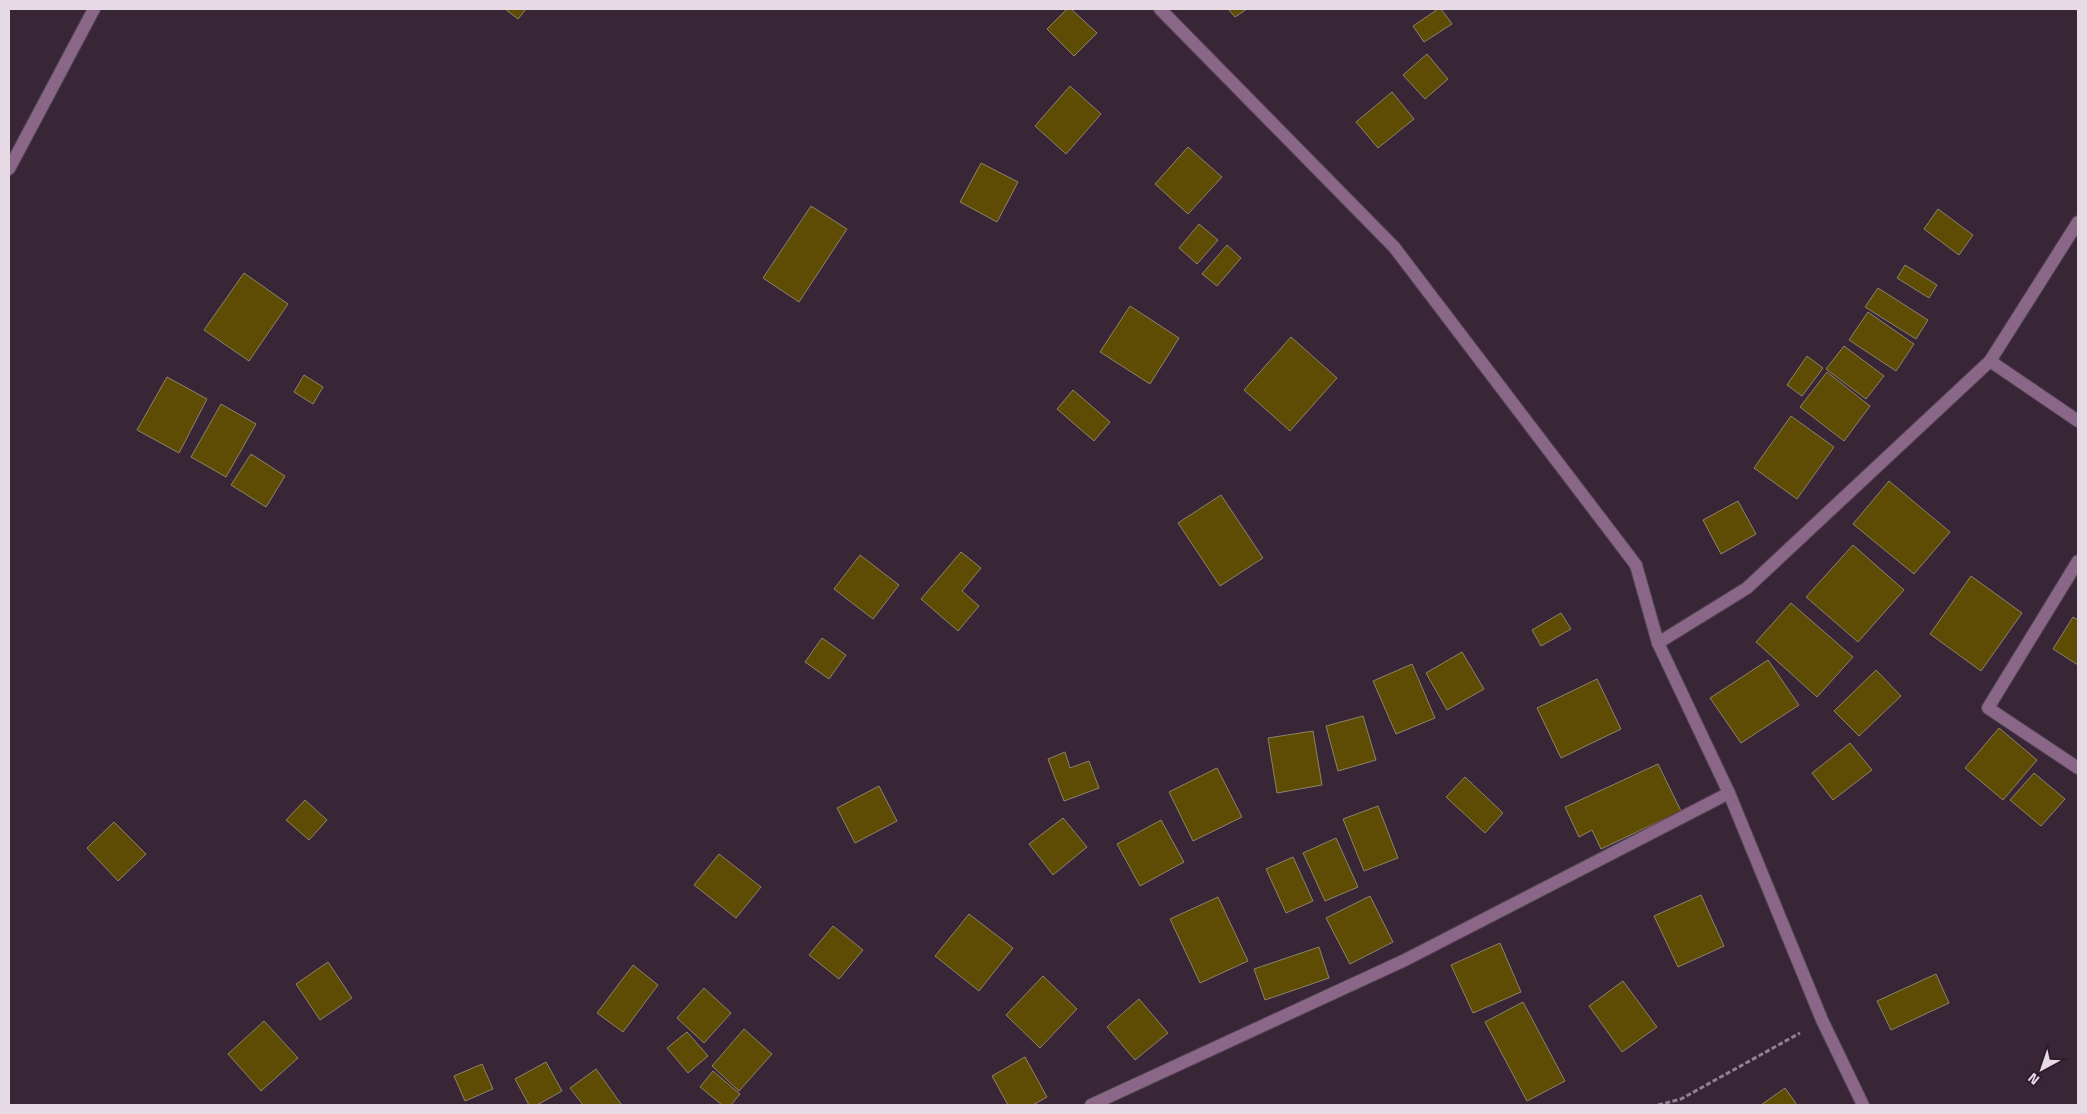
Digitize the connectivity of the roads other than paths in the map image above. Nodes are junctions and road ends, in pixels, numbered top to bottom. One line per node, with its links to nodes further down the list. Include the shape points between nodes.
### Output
1 (94, 9): 3 (street)
2 (1160, 9): 8 (street, via 1394,247 1636,565)
3 (9, 168)
4 (2078, 222): 5 (street)
5 (1990, 361): 6 (street); 8 (street, via 1747,588)
6 (2078, 421)
7 (2078, 562): 9 (street, via 1988,708)
8 (1658, 643): 10 (street)
9 (2078, 768)
10 (1729, 793): 11 (street, via 1406,960); 12 (street, via 1822,1020)
11 (1091, 1105)
12 (1863, 1105)

